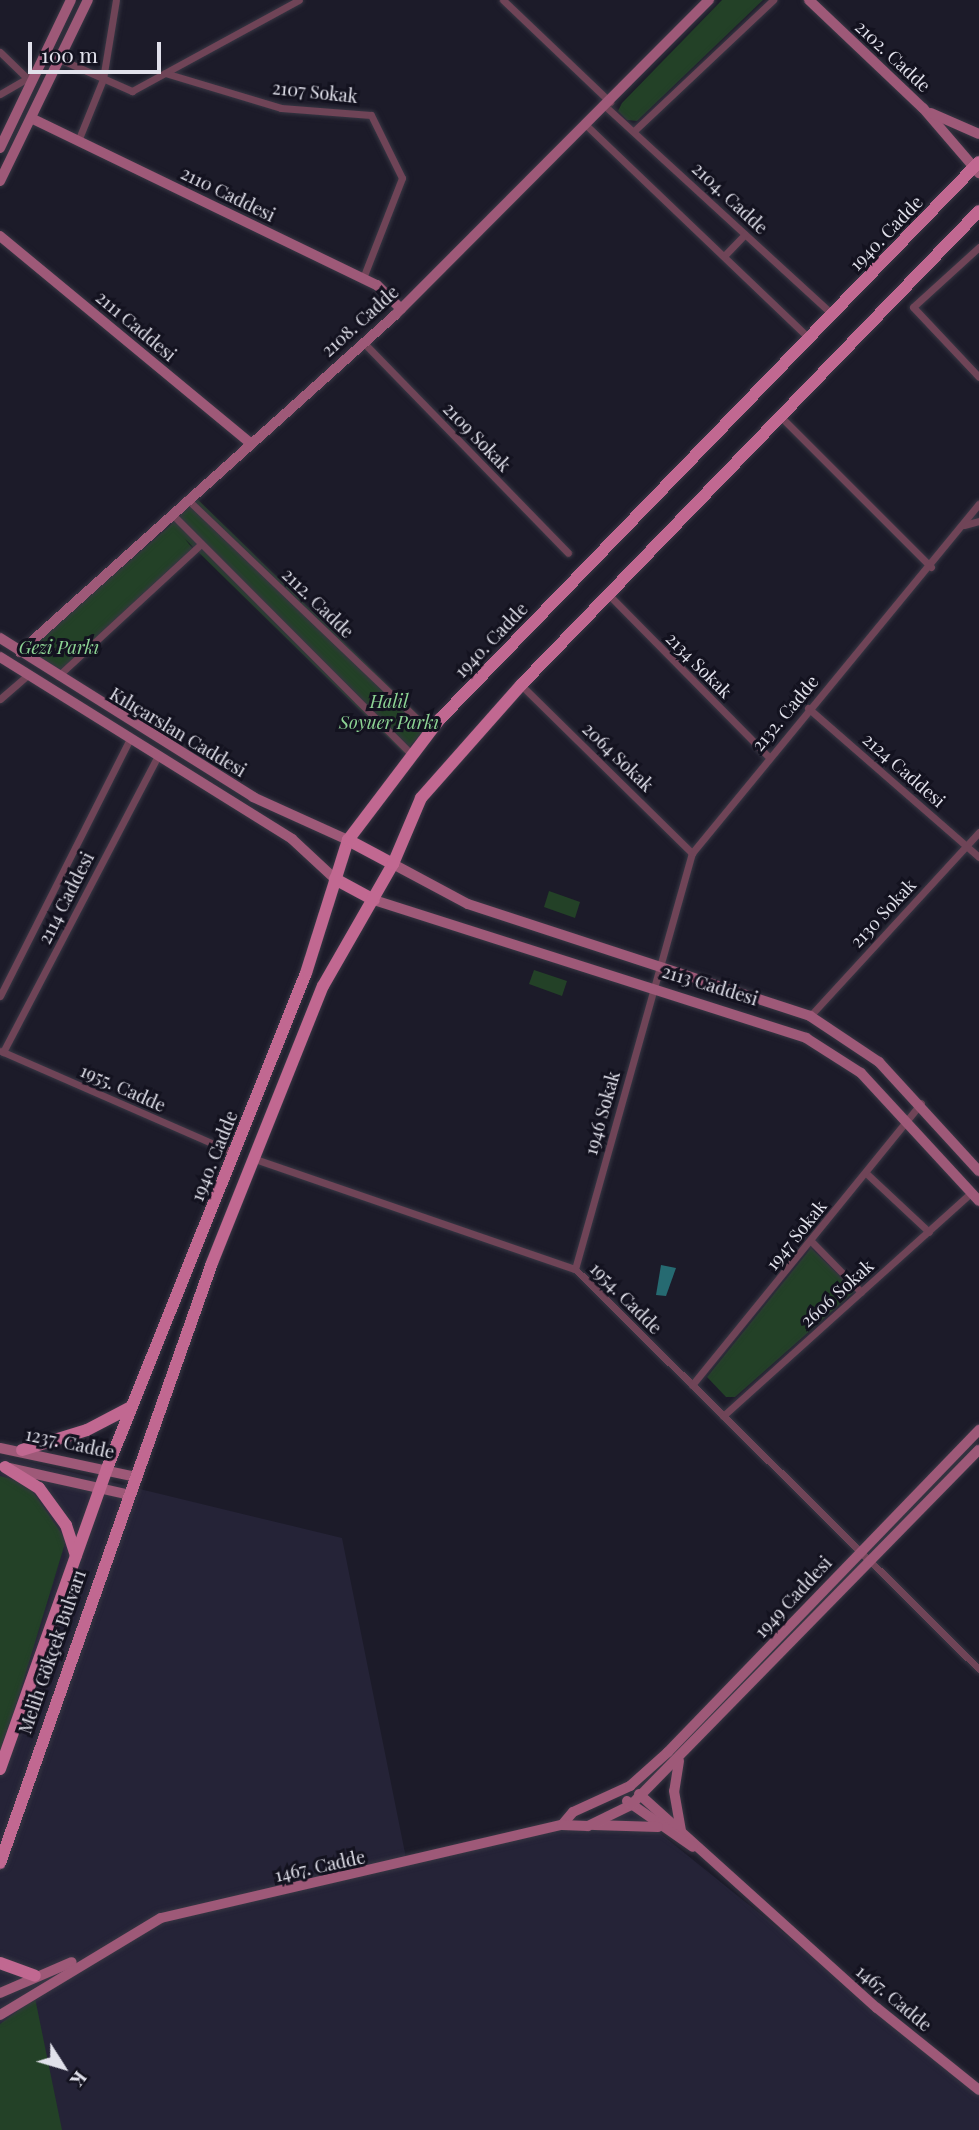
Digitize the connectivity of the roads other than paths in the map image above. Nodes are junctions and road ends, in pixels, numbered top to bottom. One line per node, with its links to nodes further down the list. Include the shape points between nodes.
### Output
1 (71, 0): 11 (street)
2 (88, 0): 10 (street)
3 (116, 0): 14 (street)
4 (299, 0): 12 (street)
5 (503, 0): 16 (street, 2104. Cadde)
6 (709, 0): 16 (street, 2108. Cadde)
7 (772, 0): 20 (street)
8 (811, 1): 17 (street, 2102. Cadde)
9 (0, 52): 13 (street)
10 (62, 60): 14 (street); 18 (street)
11 (41, 70): 13 (street); 23 (street)
12 (165, 74): 14 (street, via 132,91); 31 (street, 2107 Sokak, via 281,108 374,117 402,178)
13 (27, 78): 15 (street)
14 (103, 79): 22 (street)
15 (0, 94)
16 (608, 104): 19 (street, 2108. Cadde); 20 (street, 2104. Cadde)
17 (923, 108): 21 (street, 2102. Cadde); 24 (street, 2102. Cadde)
18 (33, 119): 22 (street, 2110 Caddesi); 25 (street)
19 (587, 126): 30 (street); 32 (street, 2108. Cadde)
20 (635, 130): 27 (street, 2104. Cadde)
21 (979, 134)
22 (78, 141): 31 (street, 2110 Caddesi)
23 (0, 148)
24 (977, 168): 33 (main road, 1940. Cadde)
25 (0, 181)
26 (979, 211): 37 (main road)
27 (745, 234): 30 (street); 33 (street, 2104. Cadde)
28 (0, 236): 38 (street, 2111 Caddesi)
29 (979, 247): 36 (street, via 913,307)
30 (724, 256): 34 (street)
31 (363, 278): 32 (street, 2110 Caddesi)
32 (401, 309): 35 (street, 2108. Cadde)
33 (831, 314): 34 (main road, 1940. Cadde)
34 (809, 338): 56 (main road, 1940. Cadde)
35 (363, 342): 38 (street, 2108. Cadde); 45 (street, 2109 Sokak)
36 (979, 377)
37 (779, 415): 46 (street); 47 (main road)
38 (249, 442): 39 (street, 2108. Cadde)
39 (186, 498): 41 (street, 2108. Cadde); 56 (street, 2112. Cadde)
40 (979, 504): 43 (street, 2132. Cadde)
41 (173, 515): 44 (street); 49 (street, 2108. Cadde)
42 (979, 521): 43 (street)
43 (964, 526): 46 (street, 2132. Cadde)
44 (201, 544): 52 (street); 58 (street)
45 (568, 553)
46 (931, 568): 55 (street, 2132. Cadde)
47 (608, 594): 53 (main road); 60 (street, 2134 Sokak)
48 (0, 638): 49 (street, Kılıçarslan Caddesi)
49 (20, 652): 52 (street, Kılıçarslan Caddesi)
50 (0, 657): 51 (street, Kılıçarslan Caddesi)
51 (26, 676): 54 (street); 57 (street, Kılıçarslan Caddesi)
52 (57, 677): 62 (street, Kılıçarslan Caddesi, via 253,797)
53 (521, 685): 64 (street, 2064 Sokak); 66 (main road, via 434,779)
54 (0, 699)
55 (808, 708): 60 (street, 2132. Cadde); 63 (street, 2124 Caddesi)
56 (429, 730): 58 (main road, 1940. Cadde)
57 (129, 741): 59 (street, Kılıçarslan Caddesi); 71 (street, 2114 Caddesi)
58 (410, 753): 62 (main road, 1940. Cadde)
59 (157, 757): 67 (street, Kılıçarslan Caddesi, via 292,839); 73 (street, 2114 Caddesi)
60 (769, 757): 64 (street, 2132. Cadde)
61 (979, 832): 63 (street, 2130 Sokak)
62 (348, 840): 66 (main road); 67 (main road, 1940. Cadde)
63 (967, 845): 65 (street, 2124 Caddesi); 72 (street, 2130 Sokak)
64 (692, 853): 69 (street, 2132. Cadde)
65 (979, 857)
66 (393, 864): 68 (main road); 69 (street, 2113 Caddesi, via 468,904)
67 (335, 879): 68 (main road); 76 (main road, 1940. Cadde, via 306,973)
68 (374, 901): 70 (street, 2113 Caddesi); 77 (main road, via 323,986)
69 (661, 966): 70 (street, 1946 Sokak); 72 (street, 2113 Caddesi)
70 (655, 987): 75 (street, 2113 Caddesi, via 806,1038 860,1073); 83 (street, 1946 Sokak)
71 (0, 996)
72 (810, 1016): 74 (street, 2113 Caddesi, via 848,1037)
73 (2, 1052): 76 (street, 1955. Cadde)
74 (922, 1102): 75 (street, 1947 Sokak); 78 (street, 2113 Caddesi)
75 (908, 1119): 79 (street, 1947 Sokak); 80 (street, 2113 Caddesi)
76 (234, 1153): 86 (main road, 1940. Cadde)
77 (255, 1160): 83 (street, 1954. Cadde); 94 (main road)
78 (979, 1171)
79 (866, 1173): 81 (street); 82 (street, 1947 Sokak)
80 (976, 1196): 81 (street, 2606 Sokak)
81 (929, 1232): 84 (street, 2606 Sokak)
82 (811, 1242): 84 (street); 85 (street, 1947 Sokak)
83 (575, 1269): 85 (street, 1954. Cadde)
84 (862, 1292): 87 (street, 2606 Sokak)
85 (692, 1385): 87 (street, 1954. Cadde)
86 (134, 1405): 90 (main road, via 98,1426); 92 (main road, 1940. Cadde)
87 (723, 1416): 97 (street, 1954. Cadde)
88 (979, 1430): 97 (street, 1949 Caddesi)
89 (0, 1448): 90 (street, 1237. Cadde)
90 (22, 1450): 92 (street, 1237. Cadde)
91 (979, 1450): 97 (street, 1949 Caddesi)
92 (108, 1466): 94 (street, 1237. Cadde); 95 (main road, 1940. Cadde)
93 (2, 1467): 95 (street, 1237. Cadde); 98 (main road, via 38,1488 66,1525)
94 (132, 1476): 96 (main road)
95 (102, 1485): 96 (street, 1237. Cadde); 98 (main road, Melih Gökçek Bulvarı)
96 (125, 1494): 111 (main road, Melih Gökçek Bulvarı)
97 (866, 1556): 99 (street, 1954. Cadde); 100 (street, 1949 Caddesi); 102 (street, 1949 Caddesi)
98 (76, 1557): 101 (main road, Melih Gökçek Bulvarı)
99 (979, 1669)
100 (681, 1757): 104 (street, 1949 Caddesi); 109 (street, via 674,1791)
101 (0, 1769)
102 (630, 1786): 103 (street, 1467. Cadde); 104 (street, 1467. Cadde)
103 (617, 1793): 105 (street, 1467. Cadde); 106 (street, 1467. Cadde, via 573,1812)
104 (642, 1797): 105 (street, 1467. Cadde); 109 (street, 1467. Cadde)
105 (631, 1805): 107 (street, 1467. Cadde); 108 (street, 1467. Cadde)
106 (562, 1825): 107 (street, 1467. Cadde); 112 (street, 1467. Cadde, via 161,1918)
107 (588, 1826): 108 (street)
108 (658, 1827): 110 (street, 1467. Cadde)
109 (681, 1830): 110 (street, 1467. Cadde)
110 (693, 1847): 117 (street, 1467. Cadde)
111 (0, 1863)
112 (91, 1955): 114 (street, 1467. Cadde); 116 (street, 1467. Cadde)
113 (0, 1964): 114 (main road)
114 (35, 1976): 115 (street, 1467. Cadde)
115 (0, 1993)
116 (0, 2015)
117 (979, 2090)

